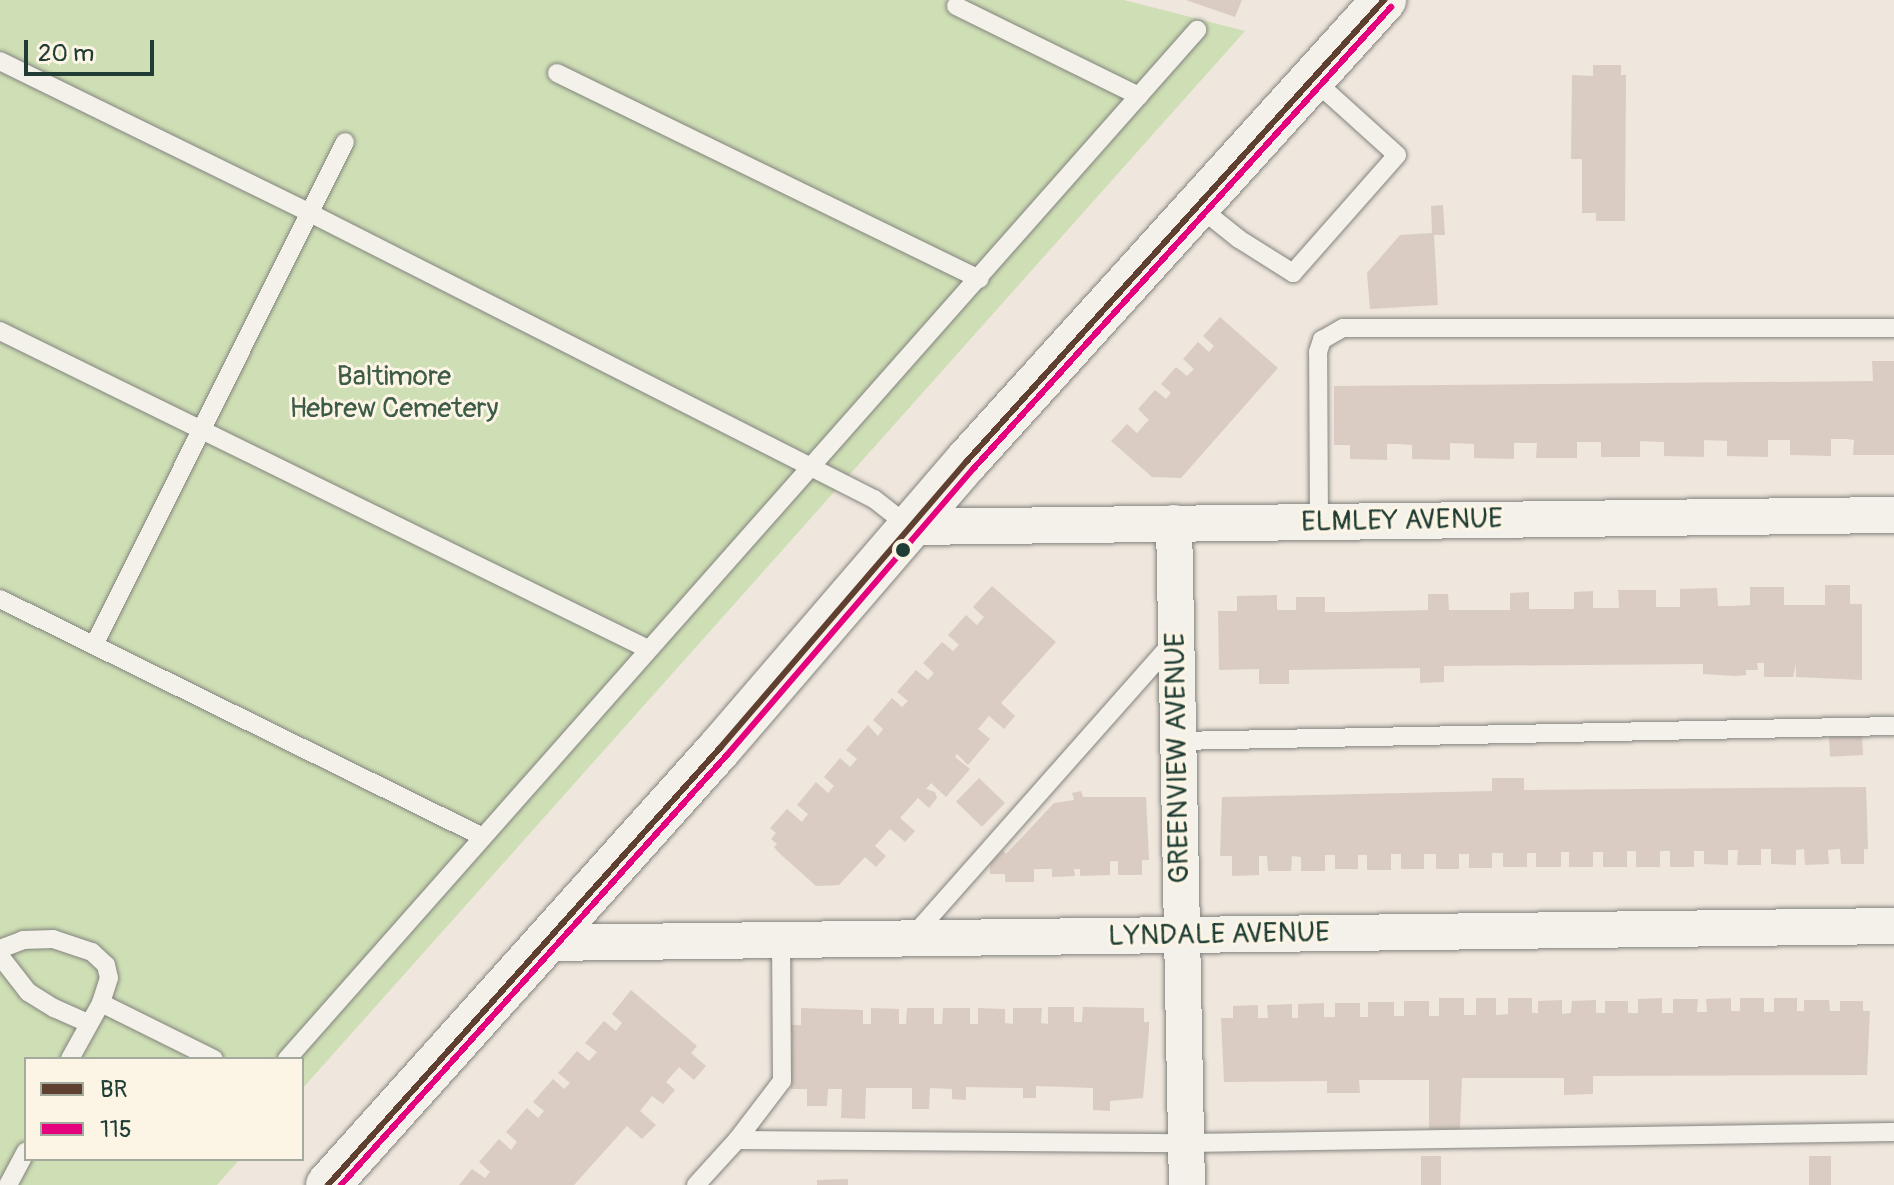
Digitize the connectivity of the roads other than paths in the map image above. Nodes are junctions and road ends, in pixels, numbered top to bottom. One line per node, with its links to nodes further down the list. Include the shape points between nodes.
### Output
1 (1384, 0): 6 (main road)
2 (956, 6): 7 (lane)
3 (1197, 30): 7 (lane)
4 (0, 61): 10 (lane)
5 (557, 73): 11 (lane)
6 (1313, 79): 9 (main road); 9 (lane, via 1397,155 1377,179 1293,273)
7 (1139, 96): 11 (lane)
8 (345, 142): 10 (lane)
9 (1199, 207): 19 (main road)
10 (308, 212): 14 (lane); 15 (lane)
11 (980, 279): 15 (lane)
12 (1894, 328): 17 (lane, via 1343,328 1322,340 1318,352)
13 (0, 331): 14 (lane)
14 (200, 430): 22 (lane); 23 (lane)
15 (811, 468): 19 (lane, via 874,499); 23 (lane)
16 (1894, 515): 17 (street, ELMLEY AVENUE)
17 (1319, 522): 18 (street, ELMLEY AVENUE)
18 (1174, 523): 19 (street, ELMLEY AVENUE); 21 (street, GREENVIEW AVENUE)
19 (910, 527): 31 (main road)
20 (0, 599): 22 (lane)
21 (1176, 638): 25 (street, GREENVIEW AVENUE); 29 (lane)
22 (94, 645): 26 (lane)
23 (648, 649): 26 (lane)
24 (1894, 726): 25 (lane)
25 (1178, 741): 28 (street, GREENVIEW AVENUE)
26 (481, 836): 38 (lane)
27 (1894, 926): 28 (street, LYNDALE AVENUE)
28 (1182, 935): 29 (street, LYNDALE AVENUE); 41 (street, GREENVIEW AVENUE)
29 (910, 939): 30 (street, LYNDALE AVENUE)
30 (781, 941): 31 (street, LYNDALE AVENUE); 40 (lane, via 782,1081)
31 (544, 943): 44 (main road)
32 (0, 949): 34 (lane, via 23,940 53,939 92,952 106,965 109,978)
33 (0, 956): 35 (lane, via 28,992)
34 (101, 1003): 35 (lane); 37 (lane)
35 (88, 1023): 36 (lane)
36 (71, 1057)
37 (210, 1057)
38 (289, 1057)
39 (1894, 1132): 41 (lane)
40 (737, 1140): 41 (lane); 45 (lane)
41 (1186, 1143): 46 (street, GREENVIEW AVENUE)
42 (24, 1155): 43 (lane)
43 (8, 1185)
44 (328, 1185)
45 (696, 1185)
46 (1187, 1185)

